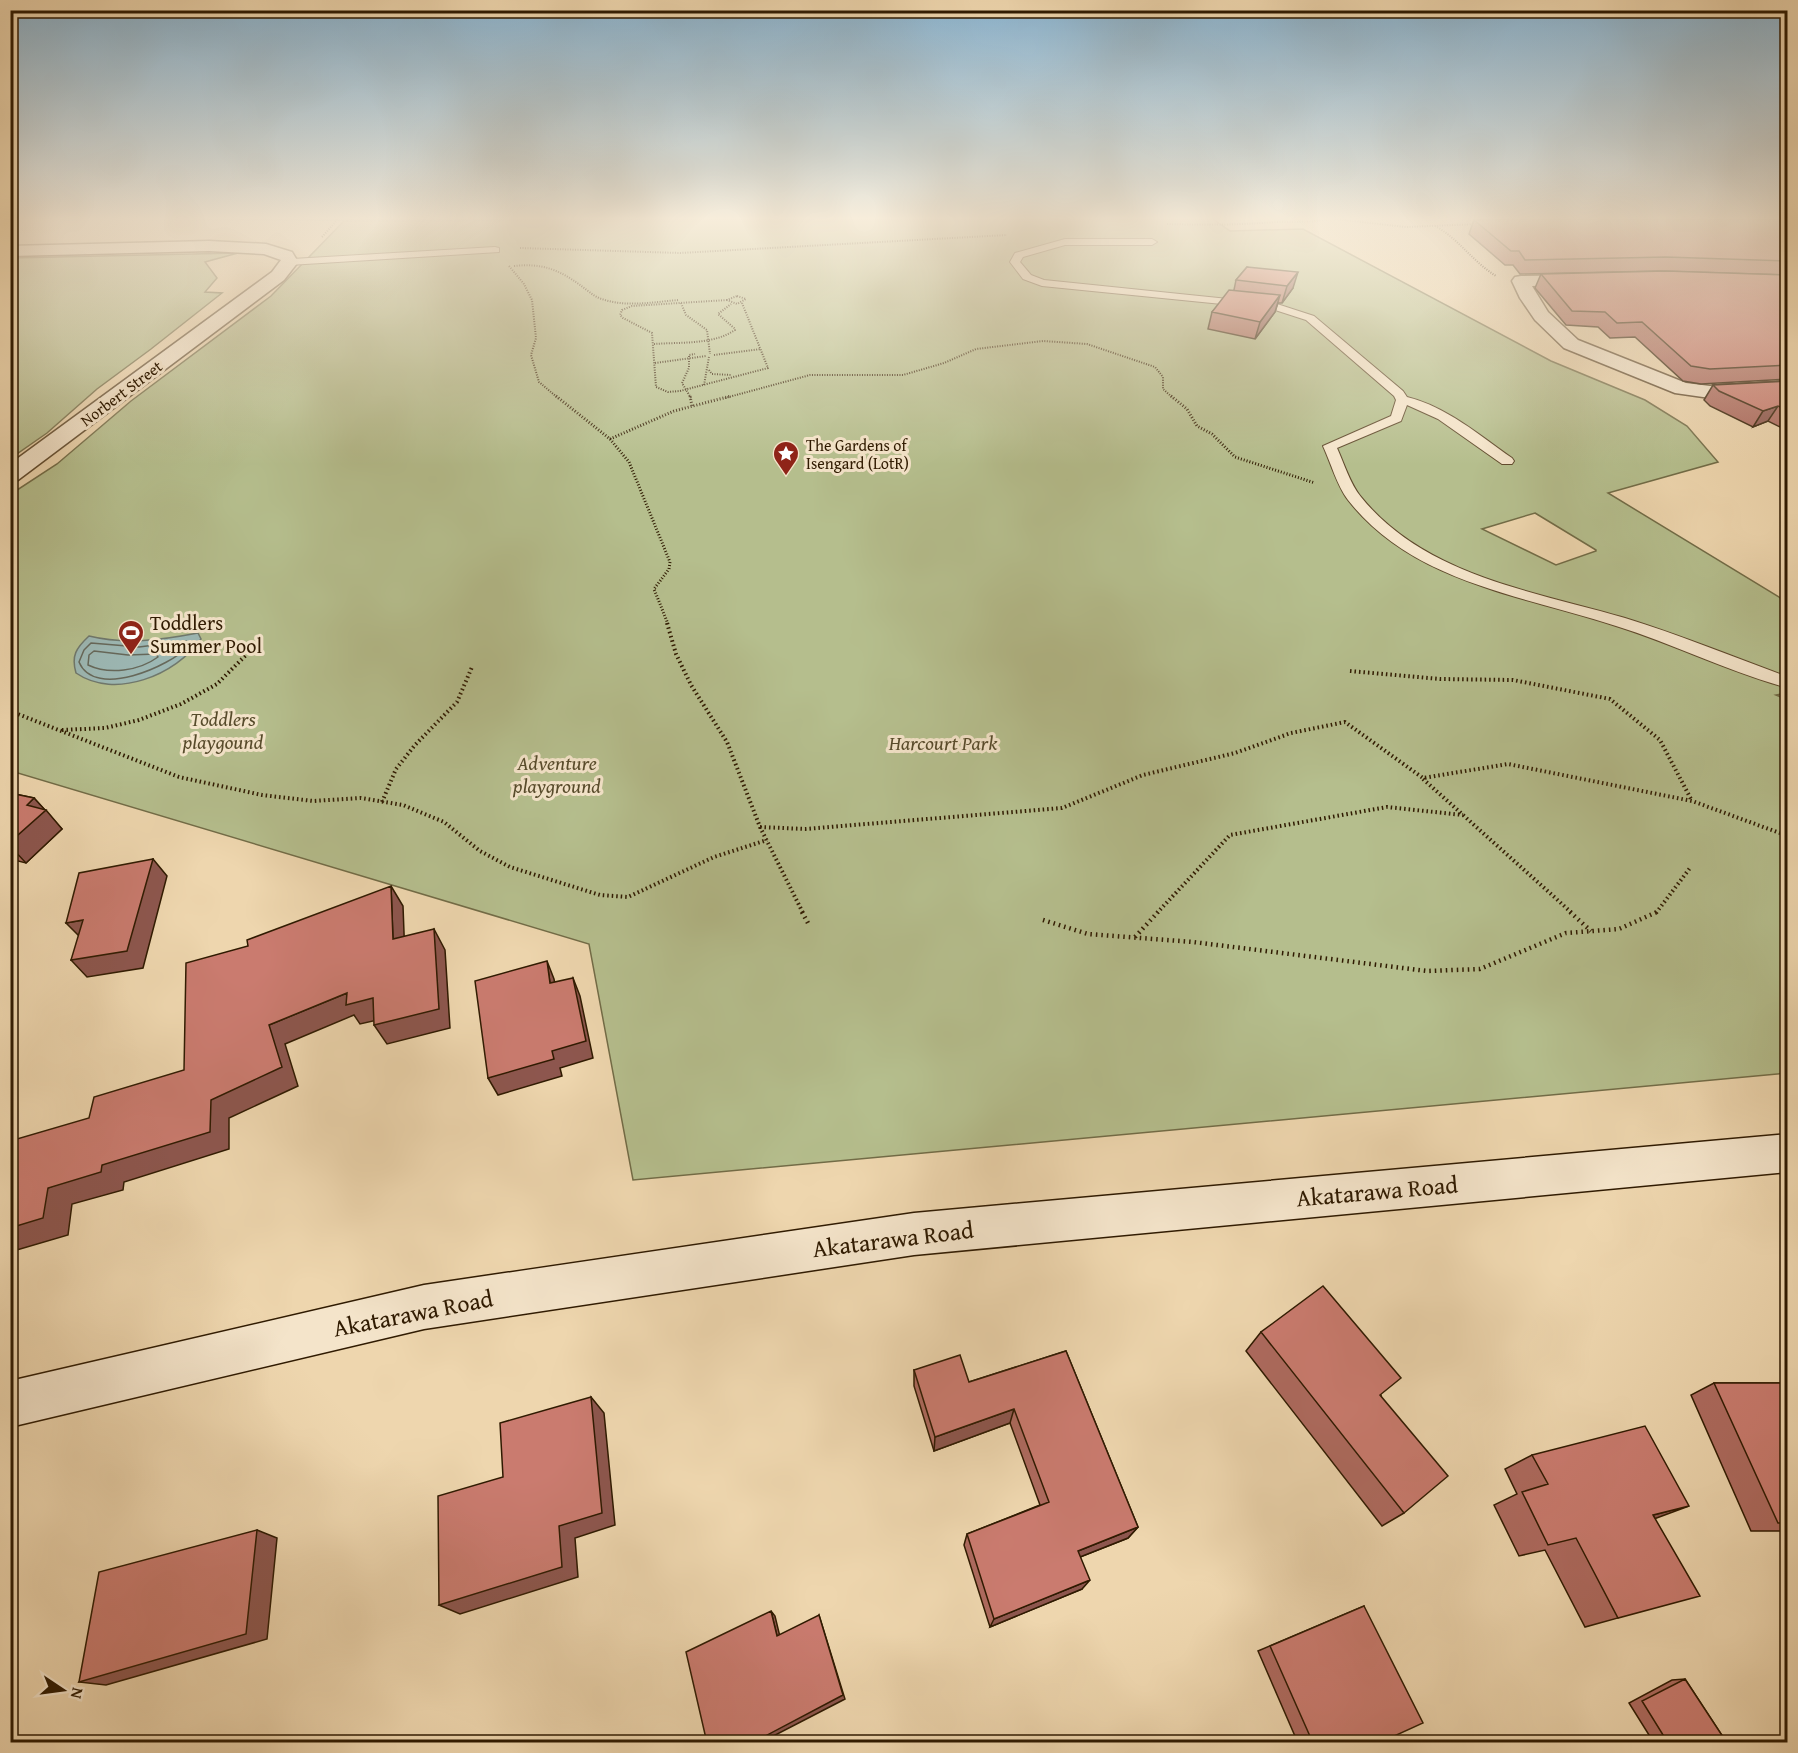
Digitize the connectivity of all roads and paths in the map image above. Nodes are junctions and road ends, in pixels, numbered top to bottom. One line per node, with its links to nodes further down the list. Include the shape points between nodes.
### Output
1 (245, 301): 29 (street, Norbert Street)
2 (532, 301): 27 (path, via 536,338 531,355 539,382)
3 (615, 301): 10 (path)
4 (708, 301): 9 (path)
5 (728, 301): 11 (path)
6 (745, 301): 12 (path)
7 (1218, 301): 25 (lane, via 1273,306 1310,318)
8 (1531, 301): 23 (street, via 1566,341 1673,387 1701,392)
9 (680, 302): 10 (path); 13 (path, via 686,315 705,326)
10 (658, 303): 14 (path, via 628,307 620,315 649,330)
11 (731, 303): 12 (path); 13 (path, via 718,314 734,328 733,333)
12 (742, 303): 15 (path)
13 (709, 339): 14 (path); 17 (path)
14 (654, 344): 19 (path)
15 (761, 349): 17 (path); 21 (path, via 768,368)
16 (695, 354): 18 (path, via 688,355)
17 (708, 356): 18 (path); 20 (path)
18 (689, 358): 19 (path); 24 (path, via 682,383)
19 (655, 363): 24 (path, via 656,387 668,392)
20 (708, 370): 21 (path, via 721,376); 22 (path)
21 (748, 372): 22 (path)
22 (704, 385): 24 (path)
23 (1788, 387)
24 (685, 390): 26 (path)
25 (1402, 400): 28 (lane, via 1413,401 1443,417); 30 (lane, via 1397,418 1330,446)
26 (693, 406): 27 (path); 30 (path, via 810,375 903,375 976,349 1043,342 1087,344 1155,367 1163,377 1163,388 1187,409 1197,426 1212,434 1235,457)
27 (610, 439): 41 (path, via 629,462 670,562 654,589 676,654 727,742)
28 (1507, 461)
29 (10, 475)
30 (1353, 497): 34 (lane, via 1384,529 1436,563 1501,590 1622,622)
31 (238, 650): 36 (path, via 250,651 217,684 181,704 105,728)
32 (472, 667): 39 (path, via 457,702 402,761)
33 (1350, 671): 38 (path, via 1440,679 1513,680 1610,699 1660,740)
34 (1788, 683)
35 (10, 711): 36 (path)
36 (58, 730): 39 (path, via 179,777 293,799 361,798)
37 (1423, 778): 38 (path, via 1508,764); 40 (path); 41 (path, via 1345,722 1291,733 1235,753 1143,775 1062,808 805,829)
38 (1692, 801): 42 (path)
39 (382, 802): 43 (path, via 403,805 444,822 510,867 600,895 628,897 714,857)
40 (1463, 815): 47 (path); 48 (path, via 1387,807 1230,835)
41 (760, 827): 43 (path)
42 (1788, 836)
43 (767, 840): 46 (path)
44 (1690, 868): 47 (path, via 1656,914 1619,929)
45 (1043, 920): 48 (path, via 1088,934)
46 (809, 925)
47 (1591, 932): 48 (path, via 1566,933 1480,969 1426,971)
48 (1135, 938)
49 (1788, 1153): 50 (street, Akatarawa Road, via 914,1234 424,1308)
50 (10, 1404)

